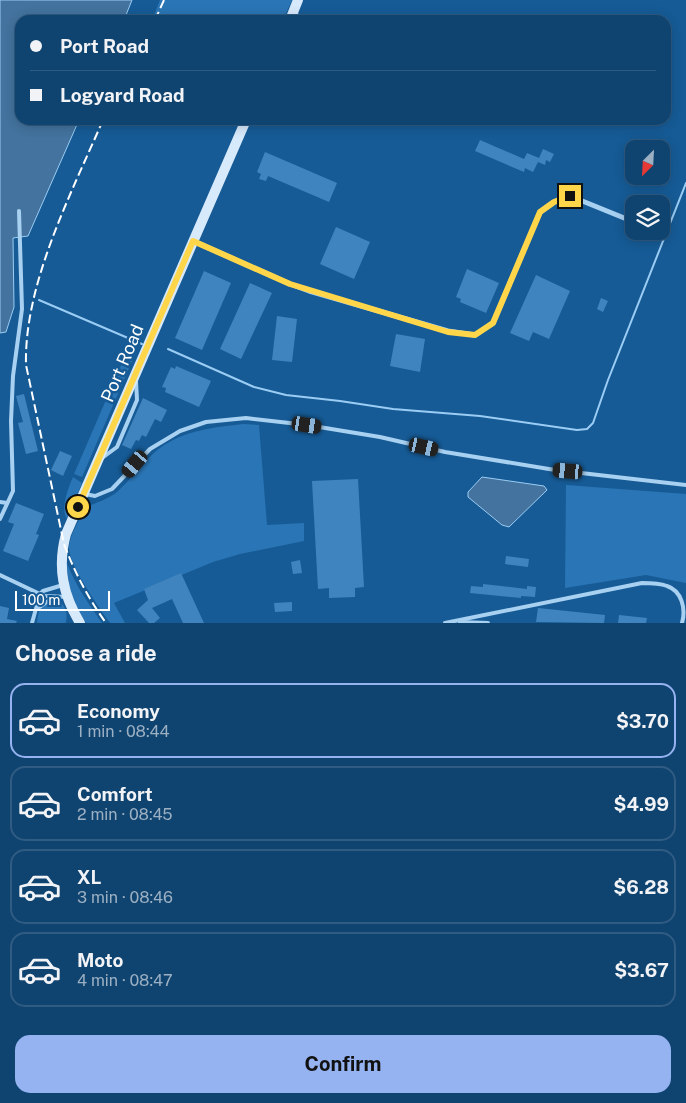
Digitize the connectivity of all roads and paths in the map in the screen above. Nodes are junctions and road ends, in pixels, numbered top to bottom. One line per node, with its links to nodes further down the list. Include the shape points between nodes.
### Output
1 (298, 0): 2 (main road)
2 (292, 15)
3 (244, 125): 6 (main road, Port Road)
4 (19, 211): 10 (lane, via 22,309 10,421 13,490)
5 (625, 218): 6 (street, via 570,196 540,212 493,323 475,335 448,332 299,288)
6 (193, 241): 8 (main road, Port Road)
7 (686, 485): 8 (lane, via 555,470 445,452 380,437 246,418 214,420 180,431 150,449 112,489 92,497)
8 (83, 494): 13 (main road, Port Road, via 64,544)
9 (0, 502): 10 (lane)
10 (7, 503): 11 (lane)
11 (0, 519)
12 (0, 575): 14 (lane)
13 (63, 585): 14 (lane); 15 (main road, Port Road)
14 (40, 594): 15 (lane); 16 (lane)
15 (63, 597): 16 (lane, via 48,601); 19 (main road, Port Road)
16 (36, 610): 18 (lane)
17 (453, 621): 20 (lane); 21 (lane); 22 (lane, via 642,583 669,586 679,595 684,604)
18 (32, 623)
19 (80, 623)
20 (445, 623)
21 (488, 623)
22 (682, 623)

